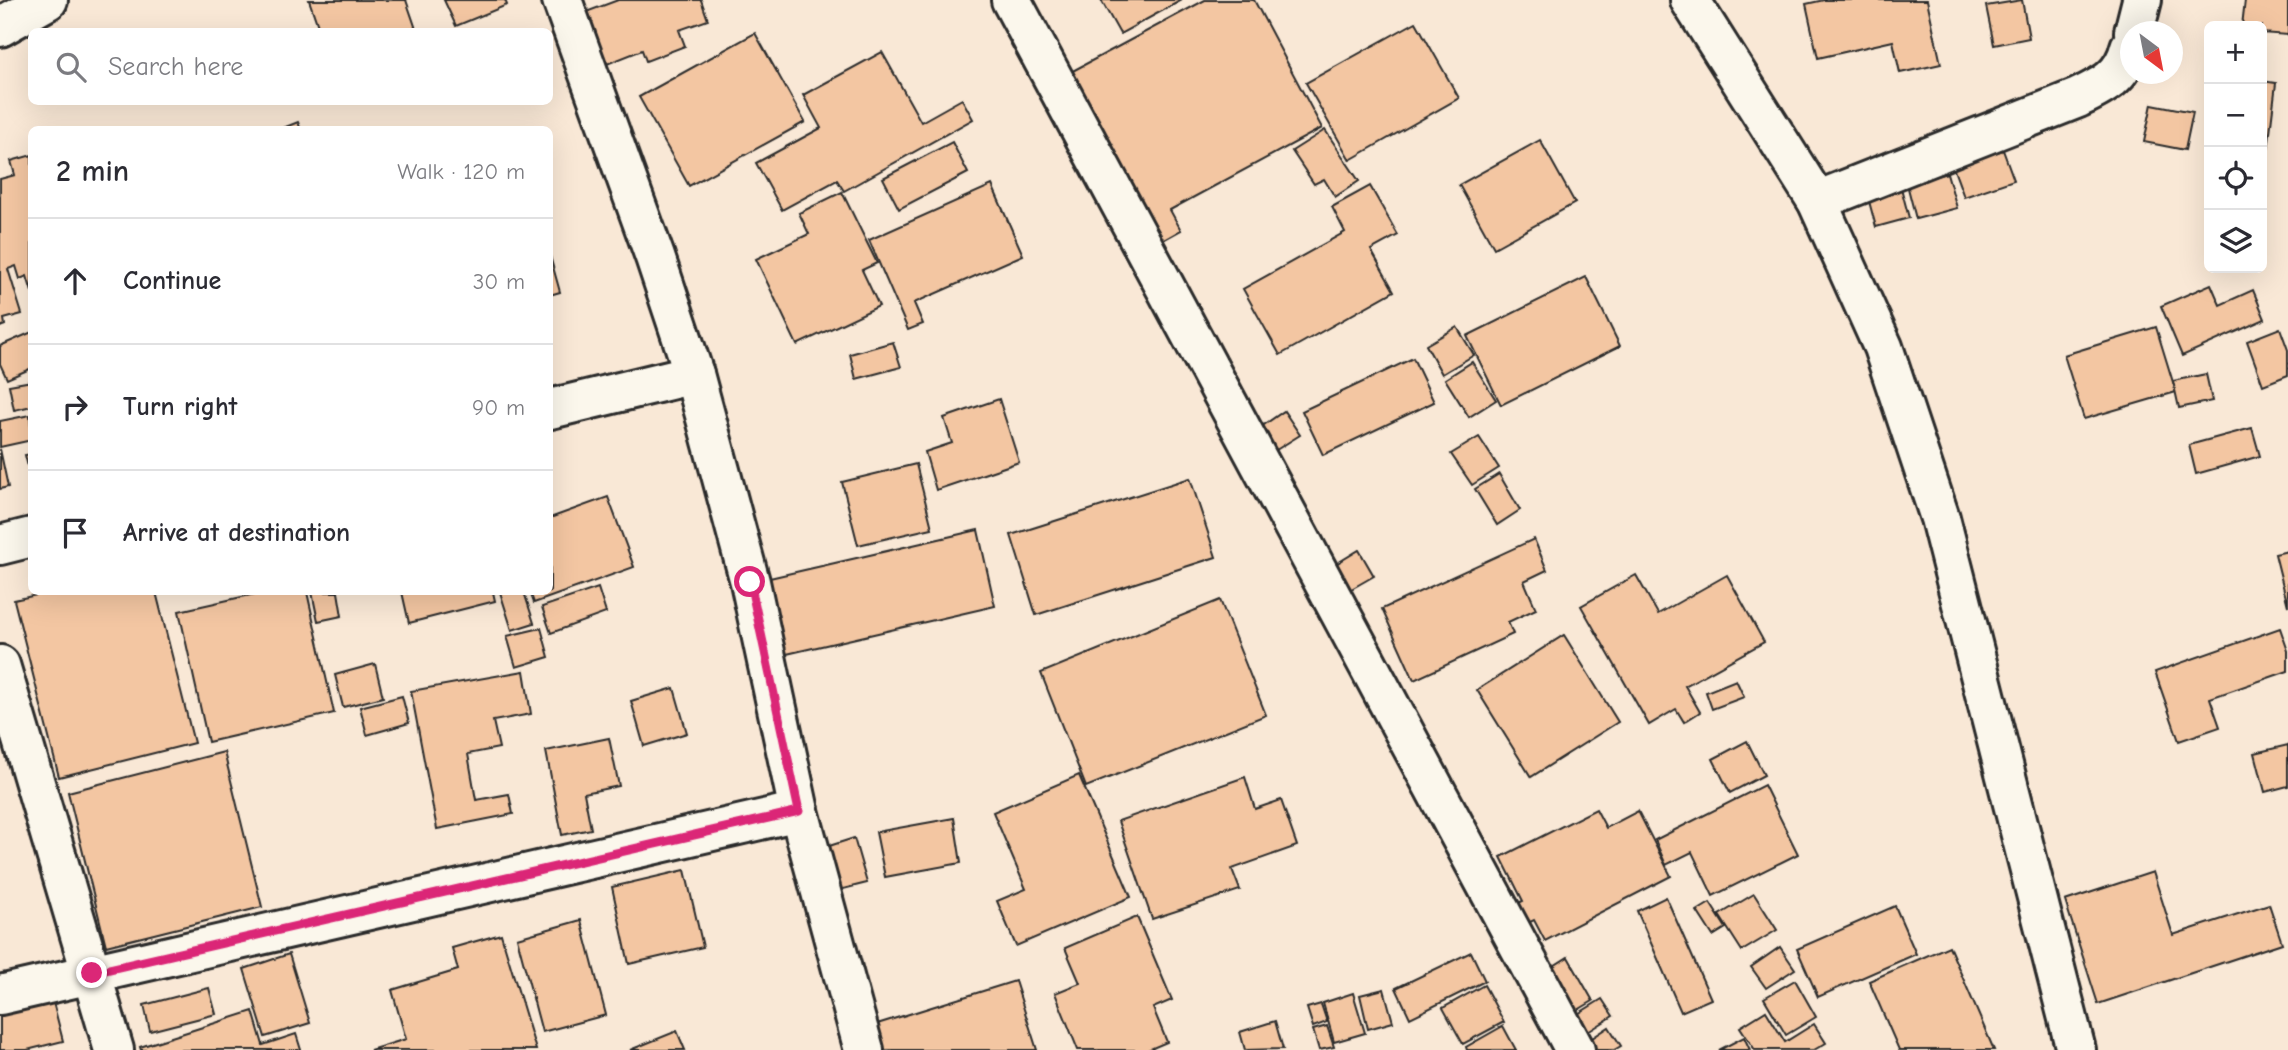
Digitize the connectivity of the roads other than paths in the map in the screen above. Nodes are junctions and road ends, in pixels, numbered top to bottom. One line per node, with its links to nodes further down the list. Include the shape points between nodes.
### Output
1 (48, 0): 7 (street)
2 (562, 0): 10 (street)
3 (1011, 0): 20 (street)
4 (1690, 0): 9 (street)
5 (2142, 0): 6 (street)
6 (2137, 21)
7 (0, 27)
8 (2120, 69): 9 (street, via 2109,83 2078,98)
9 (1817, 201): 21 (street, via 1883,346 1940,518)
10 (694, 374): 11 (street); 15 (street, via 750,582)
11 (553, 408)
12 (28, 538): 13 (street)
13 (0, 545)
14 (0, 665): 16 (street)
15 (799, 811): 16 (street); 19 (street)
16 (92, 973): 17 (street); 18 (street)
17 (0, 995)
18 (114, 1050)
19 (864, 1050)
20 (1575, 1050)
21 (2076, 1050)

